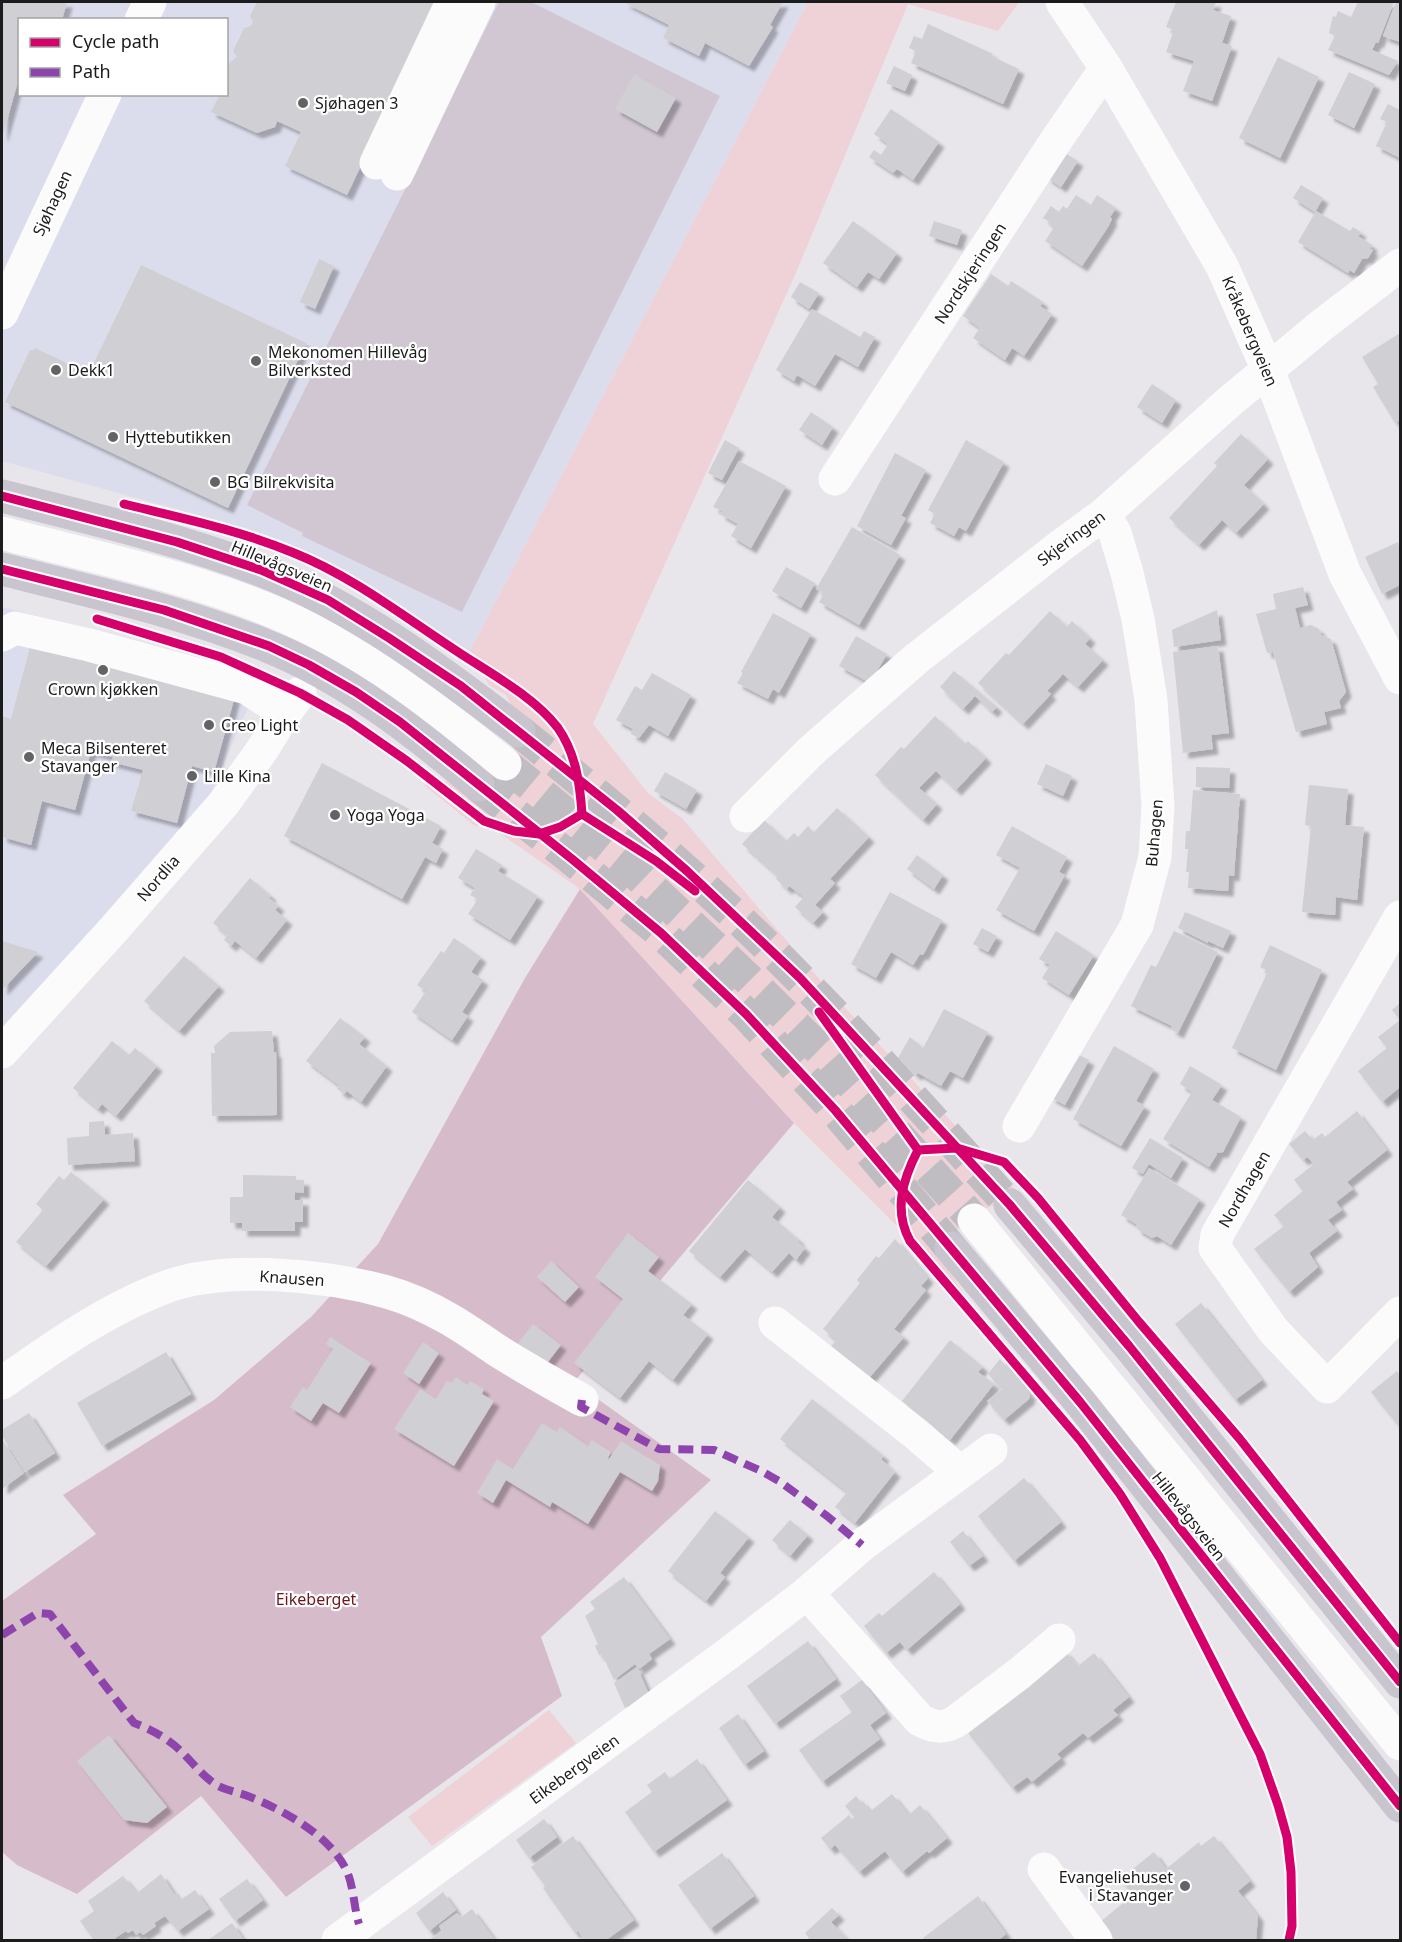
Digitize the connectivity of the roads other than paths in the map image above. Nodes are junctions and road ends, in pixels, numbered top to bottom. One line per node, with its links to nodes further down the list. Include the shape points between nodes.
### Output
1 (150, 2): 5 (street)
2 (452, 2): 3 (street, via 387,169)
3 (479, 2)
4 (1062, 2): 6 (street, Kråkebergveien)
5 (142, 18)
6 (1106, 68): 10 (street, Kråkebergveien, via 1222,266); 11 (street, Nordskjeringen)
7 (104, 96): 9 (street, Sjøhagen)
8 (1401, 265): 10 (street, Skjeringen)
9 (2, 313)
10 (1268, 370): 13 (street, Skjeringen); 17 (street, Kråkebergveien, via 1346,574)
11 (835, 479)
12 (2, 496): 18 (main road, Hillevågsveien, via 177,542 271,574 328,600 389,638)
13 (1104, 514): 21 (street, Skjeringen, via 916,659 810,752); 24 (street, Buhagen, via 1115,533 1127,573 1151,700 1158,806 1155,857 1137,925)
14 (2, 533): 19 (street, via 240,598 318,632 371,663)
15 (2, 569): 20 (main road, via 164,610 269,646 356,692 400,722)
16 (2, 635): 23 (street, Nordlia, via 15,628 89,645 292,703 224,803)
17 (1401, 678)
18 (519, 731)
19 (505, 764)
20 (478, 786)
21 (746, 816)
22 (1401, 917): 28 (street, Nordhagen, via 1217,1235 1215,1248 1274,1330 1327,1387)
23 (2, 1052)
24 (1019, 1126)
25 (1010, 1205): 36 (main road)
26 (974, 1220): 37 (street, Hillevågsveien)
27 (951, 1248): 38 (main road, Hillevågsveien, via 1080,1402)
28 (1401, 1313)
29 (775, 1323): 33 (street)
30 (2, 1383): 31 (street, Knausen, via 104,1316 168,1286 238,1275 282,1276 345,1282 424,1307)
31 (582, 1400)
32 (991, 1450): 33 (street, Eikebergveien)
33 (960, 1472): 34 (street, Eikebergveien, via 862,1545)
34 (807, 1593): 35 (street, via 920,1720 938,1727 949,1726 966,1714); 40 (street, Eikebergveien)
35 (1059, 1640)
36 (1401, 1682)
37 (1401, 1744)
38 (1401, 1806)
39 (1044, 1869): 41 (street)
40 (338, 1941)
41 (1096, 1941)

